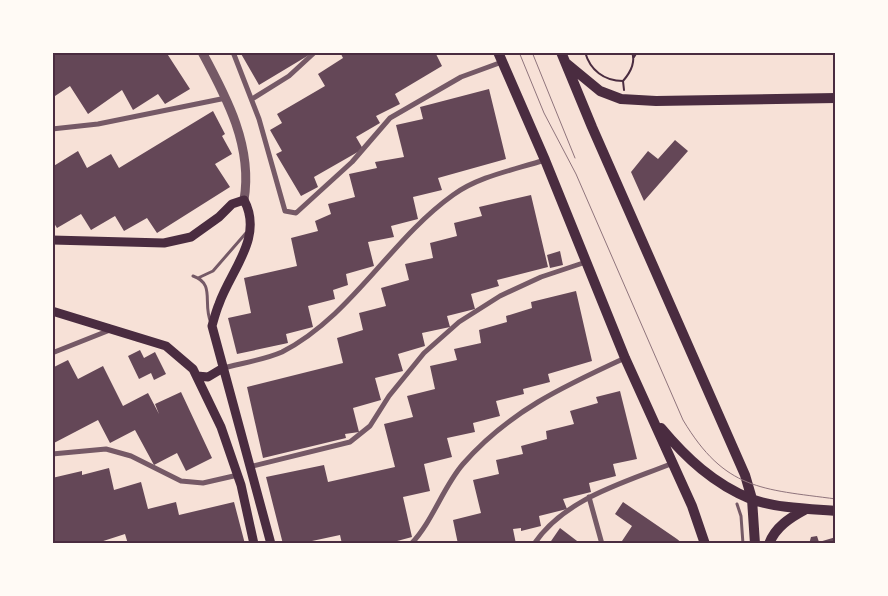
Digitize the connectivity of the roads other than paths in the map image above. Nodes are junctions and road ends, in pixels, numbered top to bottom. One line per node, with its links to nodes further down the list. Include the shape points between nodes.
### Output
1 (202, 52): 6 (street)
2 (232, 52): 8 (street)
3 (315, 52): 8 (street, via 289,76)
4 (500, 57): 8 (street, via 390,118 352,162 296,213 285,211); 10 (main road)
5 (563, 58): 7 (main road, via 600,91 621,99); 30 (main road, via 730,440)
6 (227, 98): 9 (street, via 98,124); 11 (street, via 246,160)
7 (836, 98)
8 (252, 99)
9 (52, 129)
10 (545, 160): 14 (main road); 22 (street, via 479,181 453,195 424,220 332,316 303,338 281,352)
11 (244, 200): 12 (main road, via 251,218); 13 (main road, via 232,204 191,237 164,242)
12 (250, 227): 16 (lane, via 213,271); 18 (main road, via 246,248 219,303)
13 (52, 240)
14 (586, 262): 21 (main road); 27 (street, via 541,277 500,296 459,322 424,353 389,396 370,426 350,442)
15 (193, 276): 16 (lane)
16 (198, 278): 18 (lane, via 208,288 206,308)
17 (52, 311): 19 (main road)
18 (212, 326): 22 (main road)
19 (113, 329): 20 (street); 23 (main road, via 166,346 193,369)
20 (52, 353)
21 (625, 358): 24 (main road); 36 (street, via 531,405 494,433 462,465)
22 (223, 368): 23 (main road, via 208,377); 27 (main road)
23 (196, 376): 28 (main road, via 221,426)
24 (652, 418): 26 (main road); 30 (main road, via 682,453 709,475)
25 (52, 454): 28 (street, via 106,449 131,456 189,482 203,483)
26 (672, 463): 29 (street); 39 (main road)
27 (249, 467): 35 (main road)
28 (238, 475): 34 (main road)
29 (589, 497): 37 (street, via 543,530); 38 (street)
30 (752, 499): 32 (main road); 41 (main road)
31 (737, 504): 40 (lane, via 744,533)
32 (806, 509): 33 (main road); 42 (main road, via 789,519 772,536)
33 (836, 510)
34 (254, 544)
35 (271, 544)
36 (411, 544)
37 (534, 544)
38 (602, 544)
39 (705, 544)
40 (743, 544)
41 (755, 544)
42 (769, 544)

